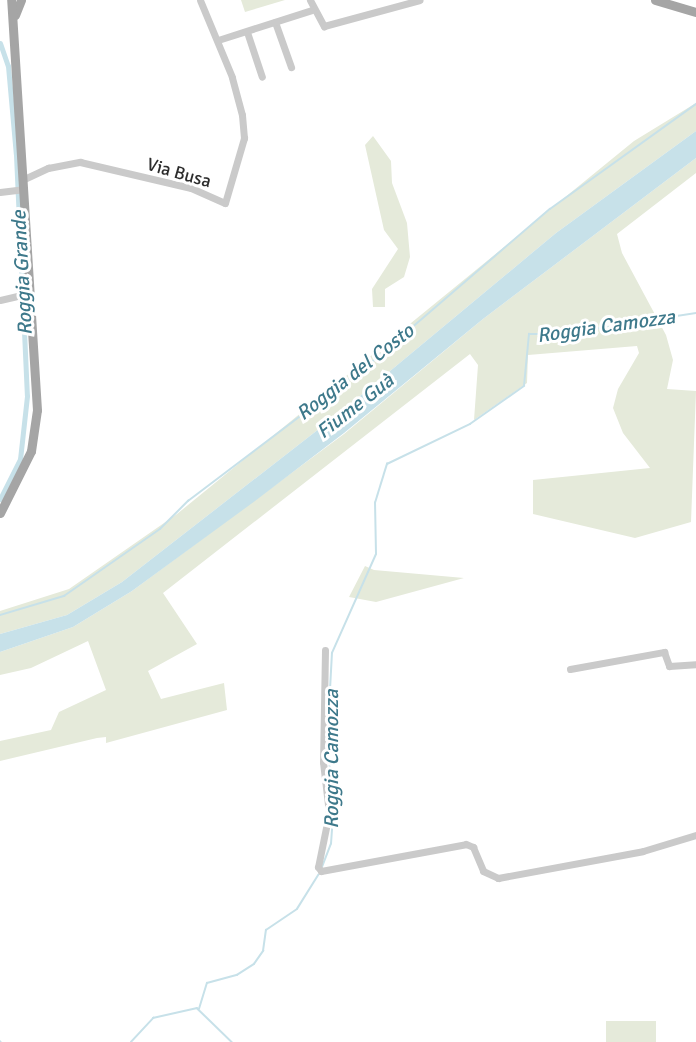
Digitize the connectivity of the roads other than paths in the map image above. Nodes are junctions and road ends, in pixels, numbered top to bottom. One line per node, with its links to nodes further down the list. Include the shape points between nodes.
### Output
1 (11, 0): 10 (main road)
2 (21, 0): 10 (main road)
3 (200, 0): 12 (street, Via Busa)
4 (310, 0): 7 (street)
5 (420, 0): 7 (street, via 326,26)
6 (655, 0): 8 (main road)
7 (312, 10): 9 (street)
8 (696, 12)
9 (275, 22): 11 (street); 13 (street)
10 (13, 23): 15 (main road)
11 (247, 32): 12 (street); 14 (street)
12 (218, 40): 15 (street, Via Busa, via 237,95 244,138 225,203 191,188 80,162 48,168)
13 (291, 67)
14 (262, 77)
15 (23, 184): 16 (street); 17 (main road)
16 (0, 192)
17 (30, 293): 18 (street); 19 (main road, via 35,435 22,472)
18 (0, 300)
19 (0, 513)
20 (325, 650): 23 (street, via 323,762 329,813 318,867 321,871 466,844 473,847 483,871 498,878 643,851)
21 (696, 664): 22 (street, via 669,666 664,652)
22 (570, 669)
23 (696, 835)

